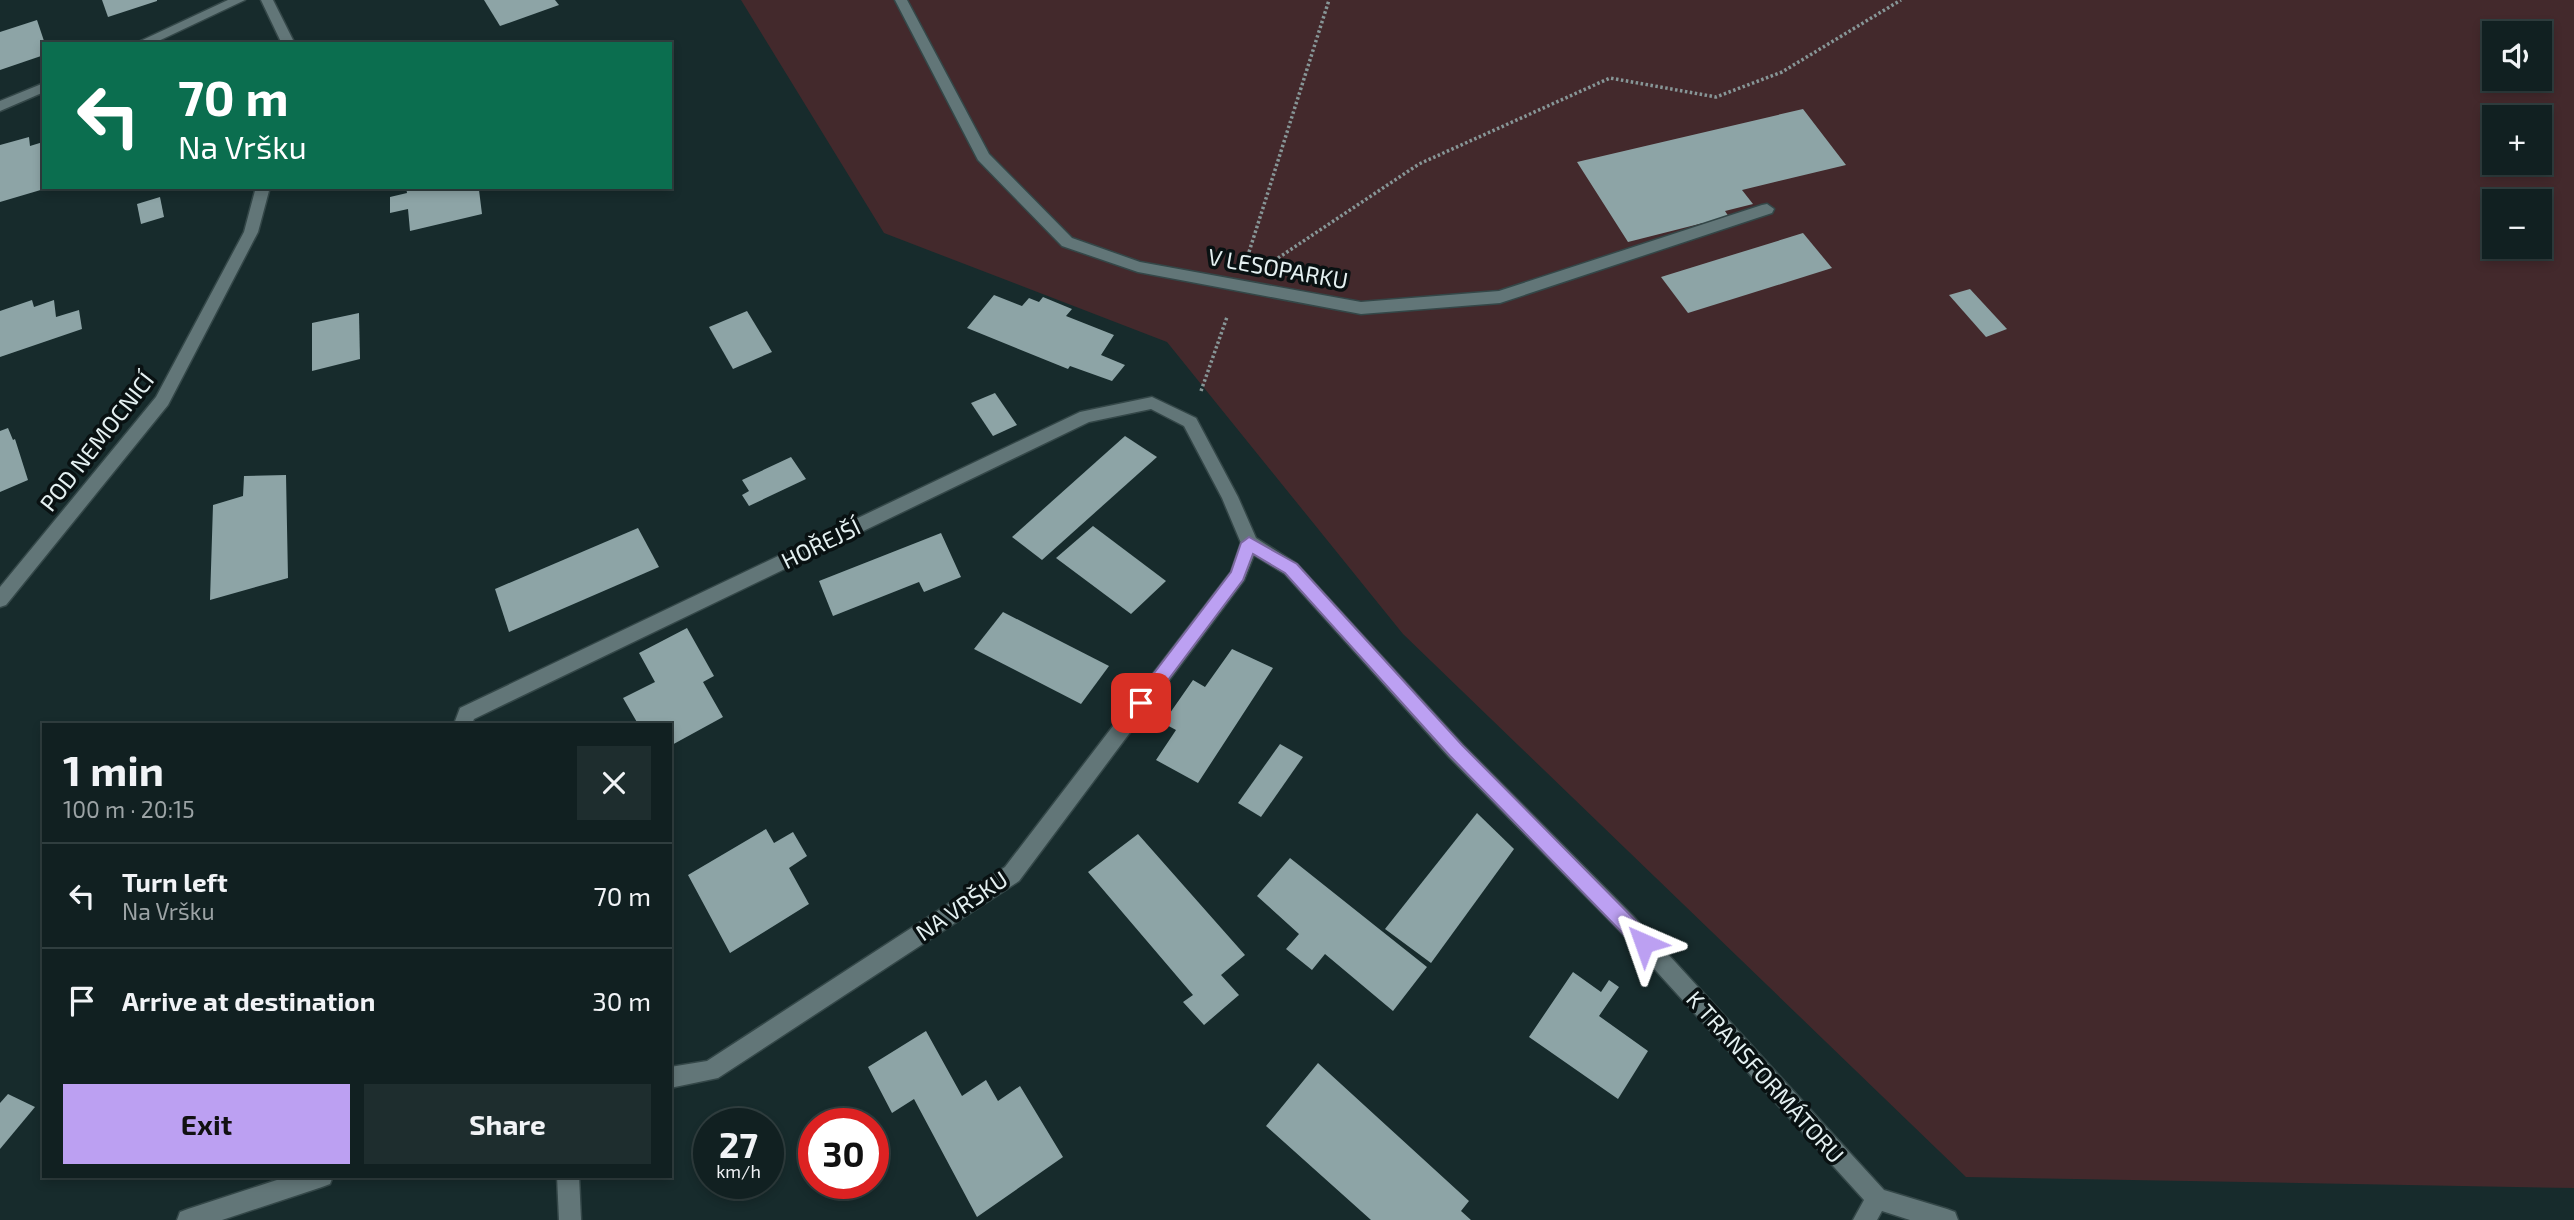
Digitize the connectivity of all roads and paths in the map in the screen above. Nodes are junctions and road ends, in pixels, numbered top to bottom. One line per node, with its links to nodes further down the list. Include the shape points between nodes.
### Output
1 (239, 0): 6 (street)
2 (267, 0): 7 (street)
3 (901, 0): 12 (street, V LESOPARKU, via 983,157 1067,242 1138,267)
4 (1329, 0): 12 (path)
5 (1901, 0): 12 (path, via 1783,72 1716,97 1610,78 1419,164)
6 (144, 42)
7 (288, 42)
8 (42, 88): 9 (street)
9 (0, 106)
10 (262, 189): 15 (street, POD NEMOCNICÍ, via 251,232 162,401)
11 (1768, 209): 12 (street, V LESOPARKU, via 1500,297 1361,308)
12 (1238, 285): 13 (path)
13 (1190, 422): 14 (street); 16 (street, HOŘEJŠÍ, via 1152,403 1086,416 466,714)
14 (1249, 543): 17 (street, NA VRŠKU, via 1238,575 1012,874 711,1071); 20 (street, K TRANSFORMÁTORU, via 1291,569 1456,751 1626,923)
15 (0, 600)
16 (463, 723)
17 (672, 1078)
18 (316, 1178): 21 (street)
19 (568, 1178): 22 (street)
20 (1877, 1199): 23 (street); 24 (street)
21 (188, 1220)
22 (570, 1220)
23 (1864, 1220)
24 (1947, 1220)

